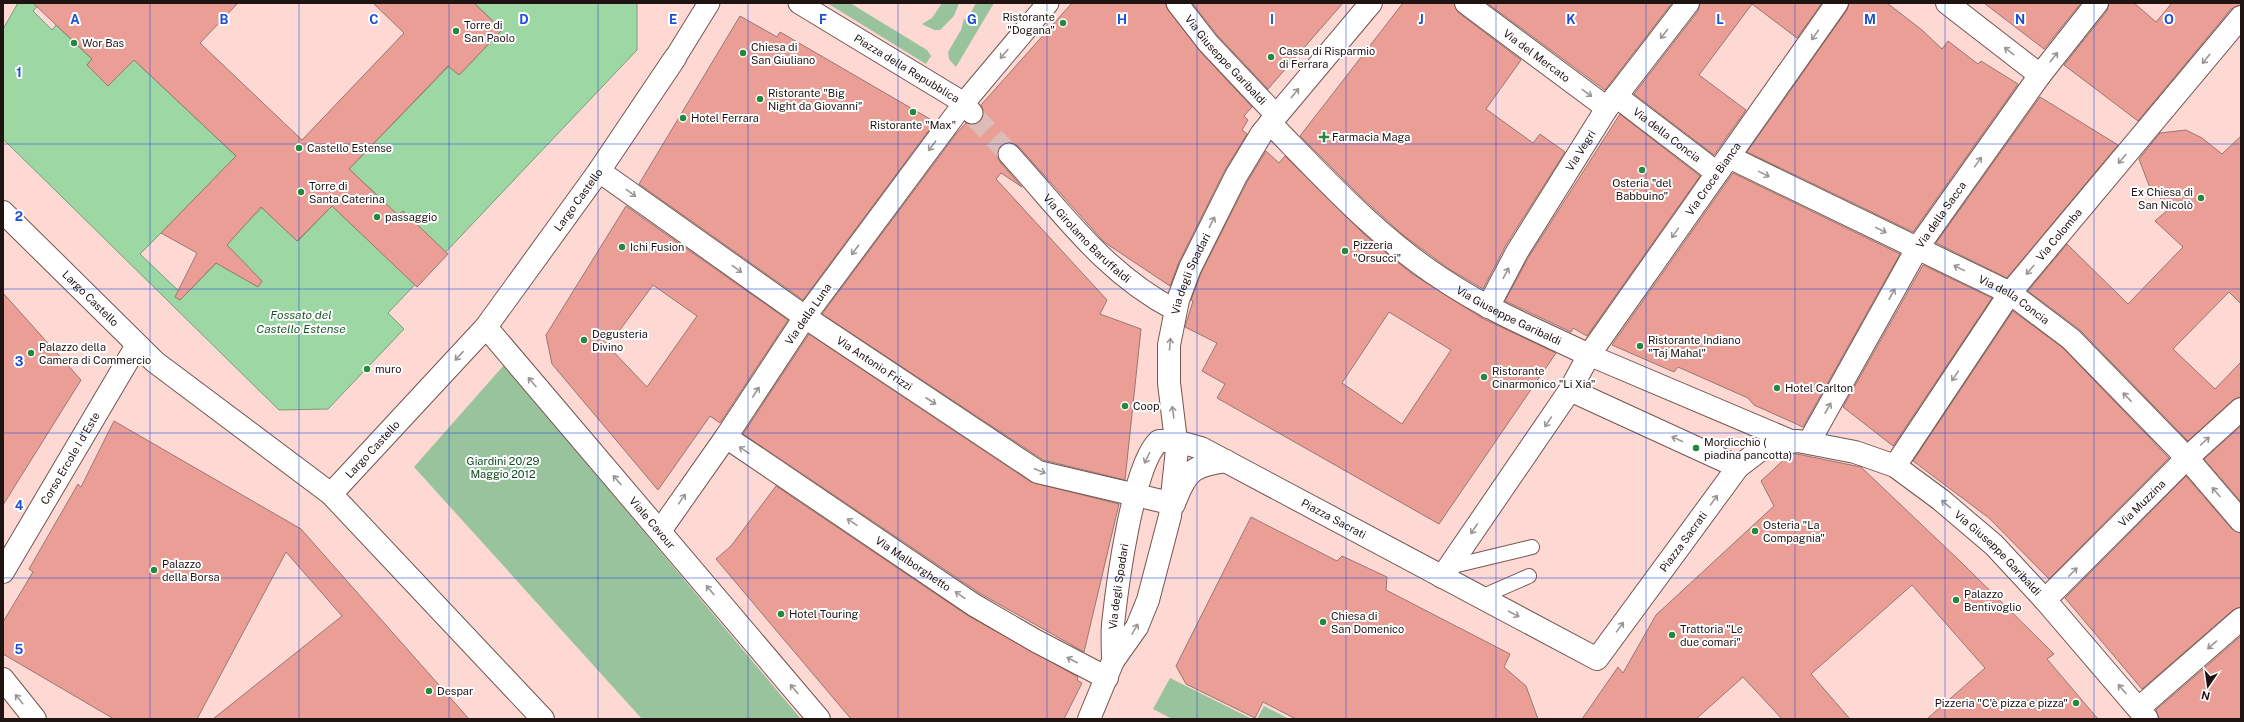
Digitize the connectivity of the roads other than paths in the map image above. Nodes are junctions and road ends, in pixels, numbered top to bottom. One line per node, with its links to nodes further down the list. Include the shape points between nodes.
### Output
1 (709, 3): 12 (street)
2 (799, 3): 15 (street, Piazza della Repubblica)
3 (1048, 3): 15 (street, Piazza della Repubblica, one-way to 15)
4 (1177, 3): 16 (street, Via Giuseppe Garibaldi)
5 (1372, 3): 16 (street, Via degli Spadari, one-way to 5)
6 (1466, 3): 14 (street, Via del Mercato, one-way to 14)
7 (1688, 3): 14 (street, Via Vegri, one-way to 14)
8 (1837, 3): 18 (street, Via Croce Bianca, one-way to 18)
9 (1947, 3): 13 (street, one-way to 9)
10 (2098, 3): 13 (street, Via della Sacca, one-way to 10)
11 (2237, 29): 22 (street, Via Colomba, one-way to 22)
12 (675, 58): 19 (street, Largo Castello)
13 (2040, 75): 21 (street, Via della Sacca, one-way to 13)
14 (1611, 102): 18 (street, Via della Concia); 23 (street, Via Vegri, one-way to 14, via 1517,252)
15 (968, 109): 25 (street, Via della Luna, one-way to 25)
16 (1273, 119): 23 (street, Via Giuseppe Garibaldi, via 1390,240 1440,278); 24 (street, Via degli Spadari, one-way to 16, via 1190,268 1236,176)
17 (1010, 154): 24 (street, Via Girolamo Baruffaldi, via 1072,227 1111,266 1141,291)
18 (1723, 165): 21 (street, Via della Concia, one-way to 21); 28 (street, Via Croce Bianca, one-way to 28)
19 (599, 171): 25 (street, Via Antonio Frizzi, one-way to 25); 26 (street, Largo Castello)
20 (3, 212): 27 (street, Largo Castello)
21 (1918, 247): 22 (street, Via della Concia, one-way to 21); 33 (street, Via della Sacca, one-way to 21)
22 (2010, 293): 34 (street, Via della Concia, one-way to 22, via 2071,339); 36 (street, Via Colomba, one-way to 36)
23 (1488, 307): 28 (street, Via Giuseppe Garibaldi)
24 (1175, 310): 32 (street, Via degli Spadari, one-way to 24, via 1169,383 1169,345)
25 (805, 317): 31 (street, Via della Luna, one-way to 25); 39 (street, Via Antonio Frizzi, one-way to 39, via 1038,472)
26 (486, 328): 38 (street, Largo Castello, one-way to 38); 42 (street, Viale Cavour, one-way to 26)
27 (137, 345): 38 (street, Largo Castello, via 180,382); 44 (street, Corso Ercole I d'Este)
28 (1589, 355): 29 (street); 33 (street, Via Giuseppe Garibaldi)
29 (1570, 390): 37 (street, one-way to 29); 45 (street, one-way to 45)
30 (2241, 409): 34 (street, Via Muzzina, one-way to 30)
31 (726, 437): 42 (street, Via della Luna, one-way to 31); 50 (street, Via Malborghetto, one-way to 31, via 1036,641 974,605)
32 (1176, 441): 35 (street, Piazza Sacrati, via 1201,448); 39 (street, Via degli Spadari, one-way to 39, via 1164,440 1155,445 1144,464); 40 (street, Via degli Spadari)
33 (1801, 442): 36 (street, Via Giuseppe Garibaldi, via 1855,452); 37 (street, via 1759,451)
34 (2187, 458): 41 (street, Via della Concia, one-way to 34); 48 (street, Via Muzzina, one-way to 34)
35 (1226, 461): 40 (street, via 1197,466 1182,483); 45 (street, Piazza Sacrati)
36 (1895, 466): 48 (street, Via Giuseppe Garibaldi, one-way to 36, via 1994,545 1941,500)
37 (1738, 467): 47 (street, Piazza Sacrati, one-way to 37, via 1597,659)
38 (331, 494): 54 (street)
39 (1134, 496): 40 (street, Via Antonio Frizzi); 50 (street, Via degli Spadari, via 1113,625)
40 (1172, 508): 50 (street, Via degli Spadari, one-way to 40, via 1137,628 1148,600)
41 (2241, 521)
42 (660, 531): 55 (street, Viale Cavour, one-way to 42)
43 (1532, 547): 45 (lane)
44 (3, 572)
45 (1446, 572): 47 (street, Piazza Sacrati)
46 (1529, 576): 47 (lane)
47 (1481, 597)
48 (2045, 600): 52 (street, Via Giuseppe Garibaldi, one-way to 48)
49 (2241, 619): 52 (street, one-way to 52)
50 (1110, 669): 56 (street, Via degli Spadari)
51 (3, 679): 53 (street, one-way to 51)
52 (2143, 714)
53 (35, 719)
54 (543, 719)
55 (819, 719)
56 (1089, 719)

